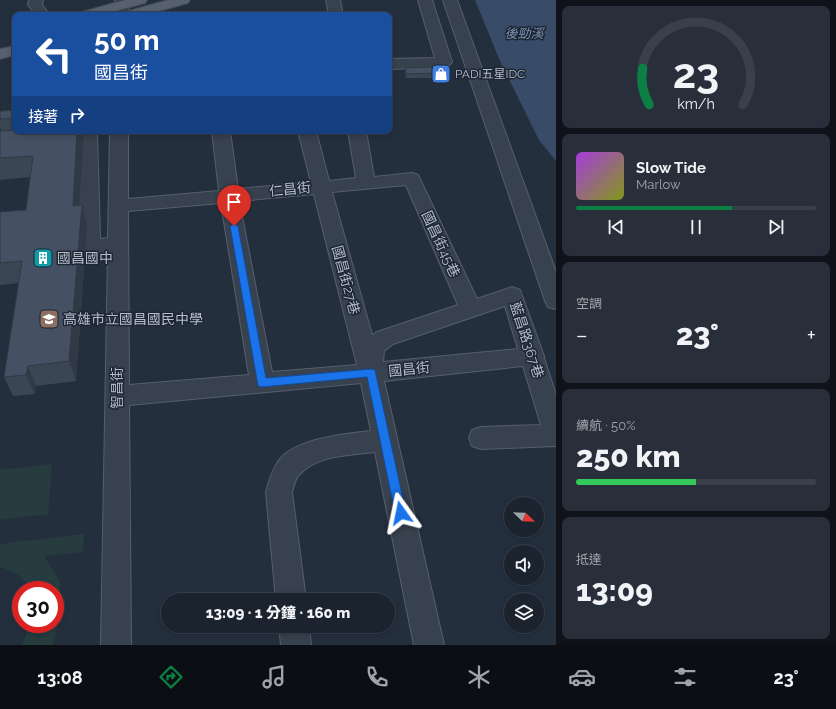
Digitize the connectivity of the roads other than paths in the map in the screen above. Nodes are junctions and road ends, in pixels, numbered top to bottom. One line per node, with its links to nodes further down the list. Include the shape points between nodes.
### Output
1 (36, 0): 8 (street)
2 (140, 0): 7 (main road)
3 (183, 0): 7 (main road)
4 (333, 0): 10 (street)
5 (425, 0): 13 (street, via 444,62)
6 (450, 0): 25 (street)
7 (124, 9): 9 (main road)
8 (41, 12)
9 (106, 12)
10 (335, 12)
11 (12, 51): 12 (main road)
12 (0, 54)
13 (392, 64)
14 (88, 134): 24 (street, via 90,248)
15 (119, 134): 23 (street, 智昌街)
16 (221, 134): 22 (street)
17 (308, 134): 21 (street, 國昌街27巷)
18 (358, 134): 20 (street)
19 (412, 179): 20 (street, 仁昌街); 26 (street, 國昌街45巷)
20 (366, 182): 21 (street, 仁昌街)
21 (321, 186): 22 (street, 仁昌街); 28 (street, 國昌街27巷)
22 (229, 195): 23 (street, 仁昌街); 29 (street)
23 (118, 206): 24 (street, 智昌街)
24 (118, 243): 30 (street, 智昌街)
25 (556, 301)
26 (471, 309): 27 (street, 藍昌路367巷, via 512,295); 28 (street, via 386,338 376,344 372,350)
27 (533, 356): 28 (street, 國昌街); 31 (street, 藍昌路367巷)
28 (371, 373): 29 (street, 國昌街); 34 (street)
29 (262, 383): 30 (street, 國昌街)
30 (117, 396): 37 (street, 智昌街)
31 (556, 432)
32 (556, 435): 33 (street)
33 (481, 438)
34 (386, 440): 35 (street, via 318,451 291,466 283,478 279,492); 39 (street)
35 (290, 593)
36 (295, 633): 38 (street)
37 (116, 645)
38 (296, 645)
39 (429, 645)

